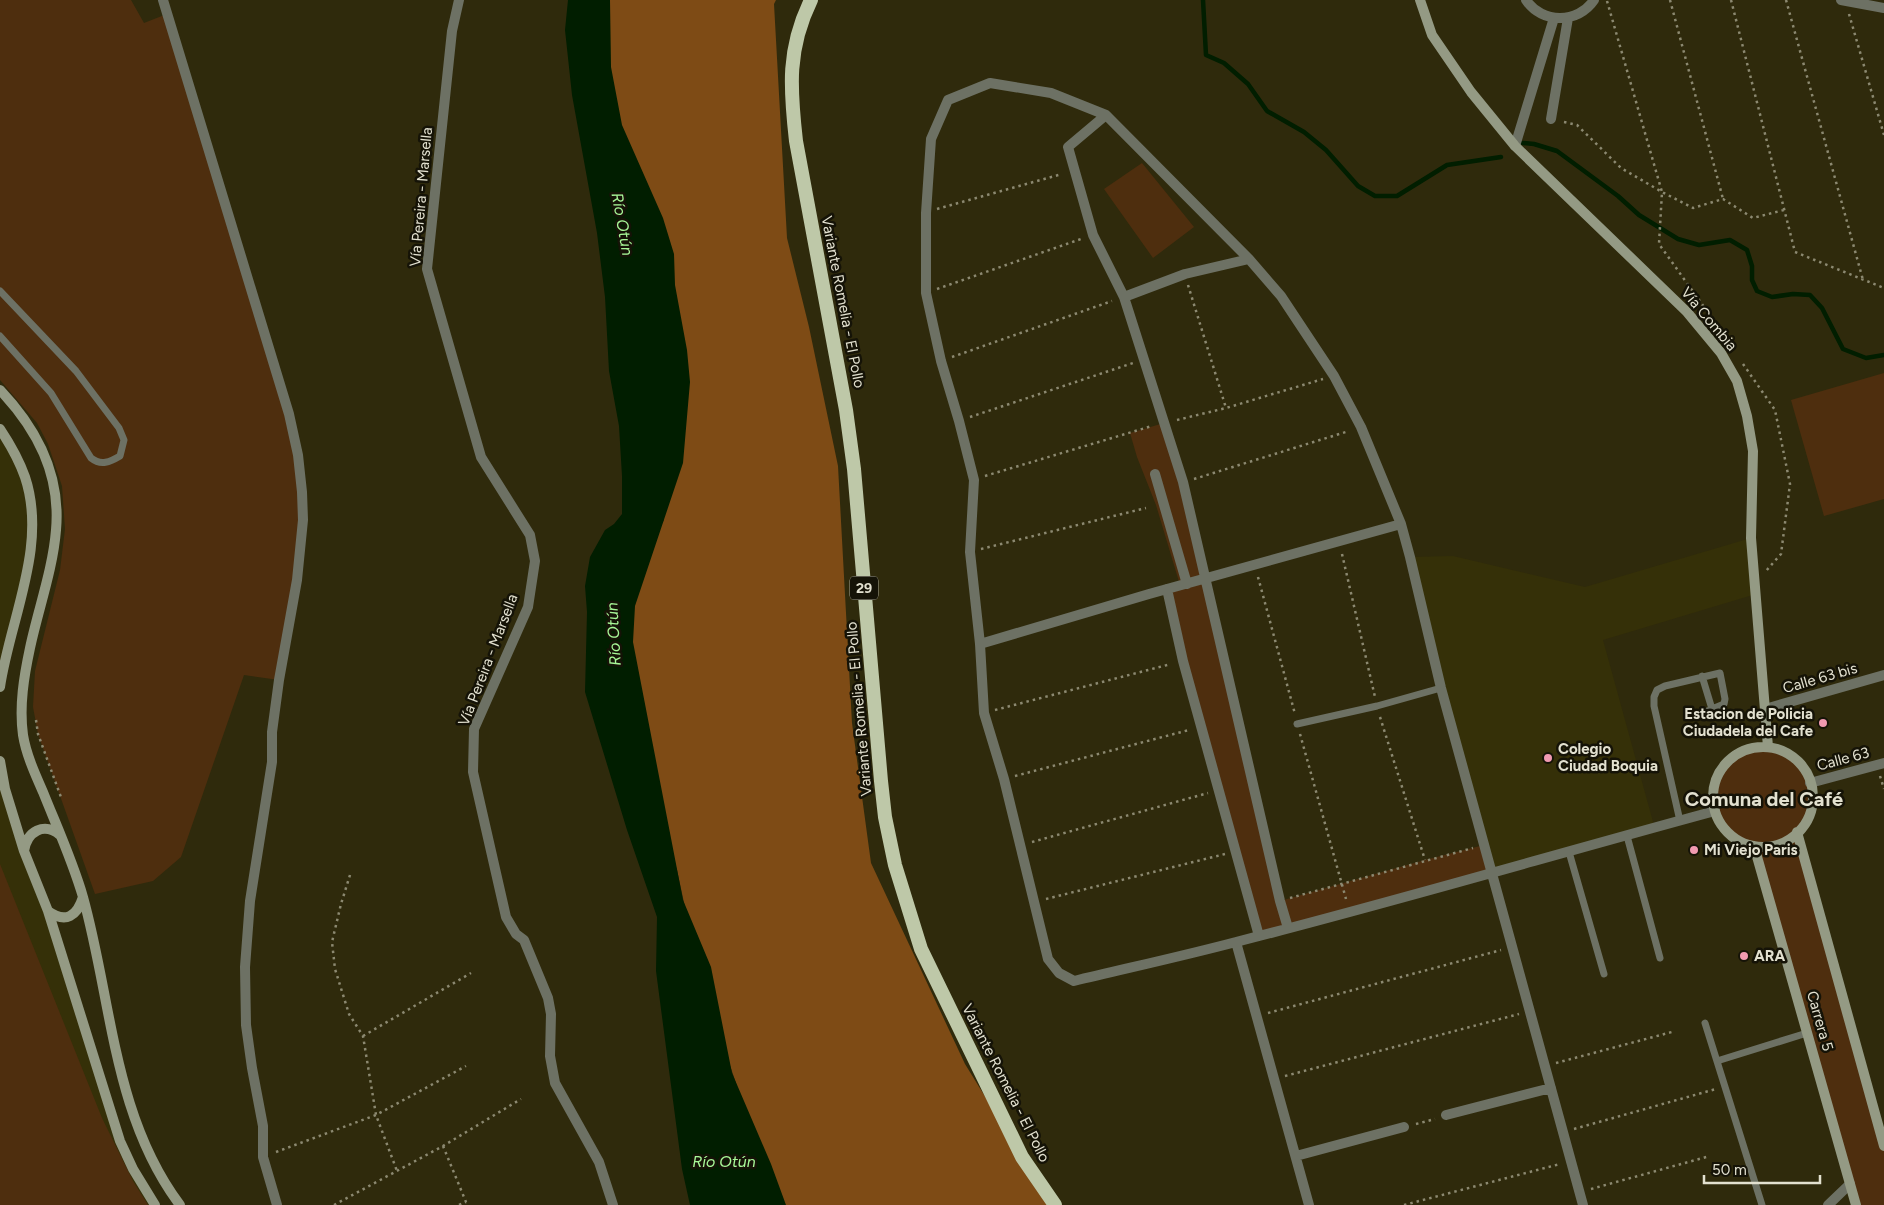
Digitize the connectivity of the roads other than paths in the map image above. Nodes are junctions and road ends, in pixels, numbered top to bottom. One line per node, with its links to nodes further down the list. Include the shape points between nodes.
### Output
1 (163, 0): 65 (street, via 289,414 302,492 303,520 297,580 279,680 272,732 272,762 246,940 246,1025 263,1126 263,1157)
2 (459, 0): 66 (street, Vía Pereira - Marsella, via 452,31 427,269 481,456 530,535 536,561 528,607 474,729 473,772 506,917 516,934 524,940 548,998 550,1056 555,1083 599,1162)
3 (811, 0): 67 (highway, Variante Romelia - El Pollo / 29, via 795,40 791,102 849,430 881,781 890,840 921,949 1022,1157)
4 (1420, 0): 13 (main road, Vía Combia, via 1432,35 1471,92)
5 (1526, 0): 9 (street, via 1541,14)
6 (1594, 0): 10 (street, via 1580,14)
7 (1843, 0): 8 (street)
8 (1884, 8)
9 (1554, 18): 10 (street); 13 (street)
10 (1568, 18): 12 (street)
11 (1106, 116): 14 (street); 16 (street, via 1068,147 1093,235); 25 (street, via 1051,94 990,82 948,100 931,139 926,212 926,293 974,480 970,552)
12 (1551, 119)
13 (1516, 146): 31 (main road, Vía Combia, via 1687,312 1721,353 1737,381 1753,451 1751,538)
14 (1249, 259): 16 (street, via 1185,274); 21 (street, via 1281,296 1334,376 1361,427)
15 (0, 291): 17 (lane, via 76,371 119,428 124,440 120,456 103,463 91,458 51,393)
16 (1124, 297): 22 (street, via 1183,482)
17 (0, 336)
18 (0, 390): 41 (main road, via 32,428 49,465 57,508 56,530 26,668 22,708 23,735 31,764)
19 (0, 429): 28 (main road, via 26,478 32,522 29,559)
20 (1155, 474): 23 (street)
21 (1401, 524): 22 (street); 29 (street)
22 (1206, 578): 23 (street); 49 (street)
23 (1187, 584): 24 (street)
24 (1167, 589): 25 (street); 50 (street, via 1183,661)
25 (980, 644): 51 (street, via 984,713 1004,779 1048,959 1059,973 1074,981)
26 (1884, 675): 31 (street, Calle 63 bis)
27 (1702, 676): 30 (lane); 30 (lane, via 1718,673 1722,676 1726,699 1724,704); 39 (lane, via 1665,686 1657,690 1654,697)
28 (0, 687)
29 (1441, 688): 33 (lane); 46 (street)
30 (1712, 709): 32 (lane)
31 (1765, 709): 34 (main road, Vía Combia)
32 (1699, 715)
33 (1297, 724)
34 (1768, 747): 37 (main road, via 1794,759 1802,766); 38 (main road, via 1754,747 1741,752 1720,770 1713,797)
35 (0, 761): 44 (main road)
36 (1884, 763): 37 (street, Calle 63)
37 (1810, 783): 40 (main road, via 1811,810)
38 (1715, 811): 39 (street); 43 (main road, via 1730,834)
39 (1680, 821): 42 (street)
40 (1798, 832): 43 (main road, via 1785,842); 60 (main road, Carrera 5)
41 (60, 835): 44 (main road, via 49,829 36,830 29,835); 47 (main road)
42 (1627, 836): 45 (street); 52 (lane)
43 (1754, 846): 55 (main road, Carrera 5)
44 (24, 851): 48 (main road)
45 (1569, 852): 46 (street); 53 (lane)
46 (1492, 872): 49 (street); 57 (street)
47 (83, 897): 48 (main road, via 78,909 68,917 54,916); 64 (main road, via 128,1101 153,1162)
48 (48, 911): 63 (main road, via 120,1141)
49 (1288, 928): 50 (street)
50 (1259, 936): 51 (street)
51 (1236, 942): 61 (street)
52 (1660, 958)
53 (1604, 974)
54 (1705, 1023): 56 (lane)
55 (1807, 1034): 56 (lane); 62 (main road, Carrera 5)
56 (1717, 1061): 70 (lane)
57 (1551, 1088): 58 (street); 69 (street)
58 (1446, 1116)
59 (1404, 1127): 61 (street)
60 (1884, 1146)
61 (1296, 1156): 68 (street)
62 (1850, 1184): 71 (street); 72 (main road, Carrera 5)
63 (155, 1205)
64 (180, 1205)
65 (277, 1205)
66 (613, 1205)
67 (1055, 1205)
68 (1309, 1205)
69 (1583, 1205)
70 (1762, 1205)
71 (1828, 1205)
72 (1856, 1205)

